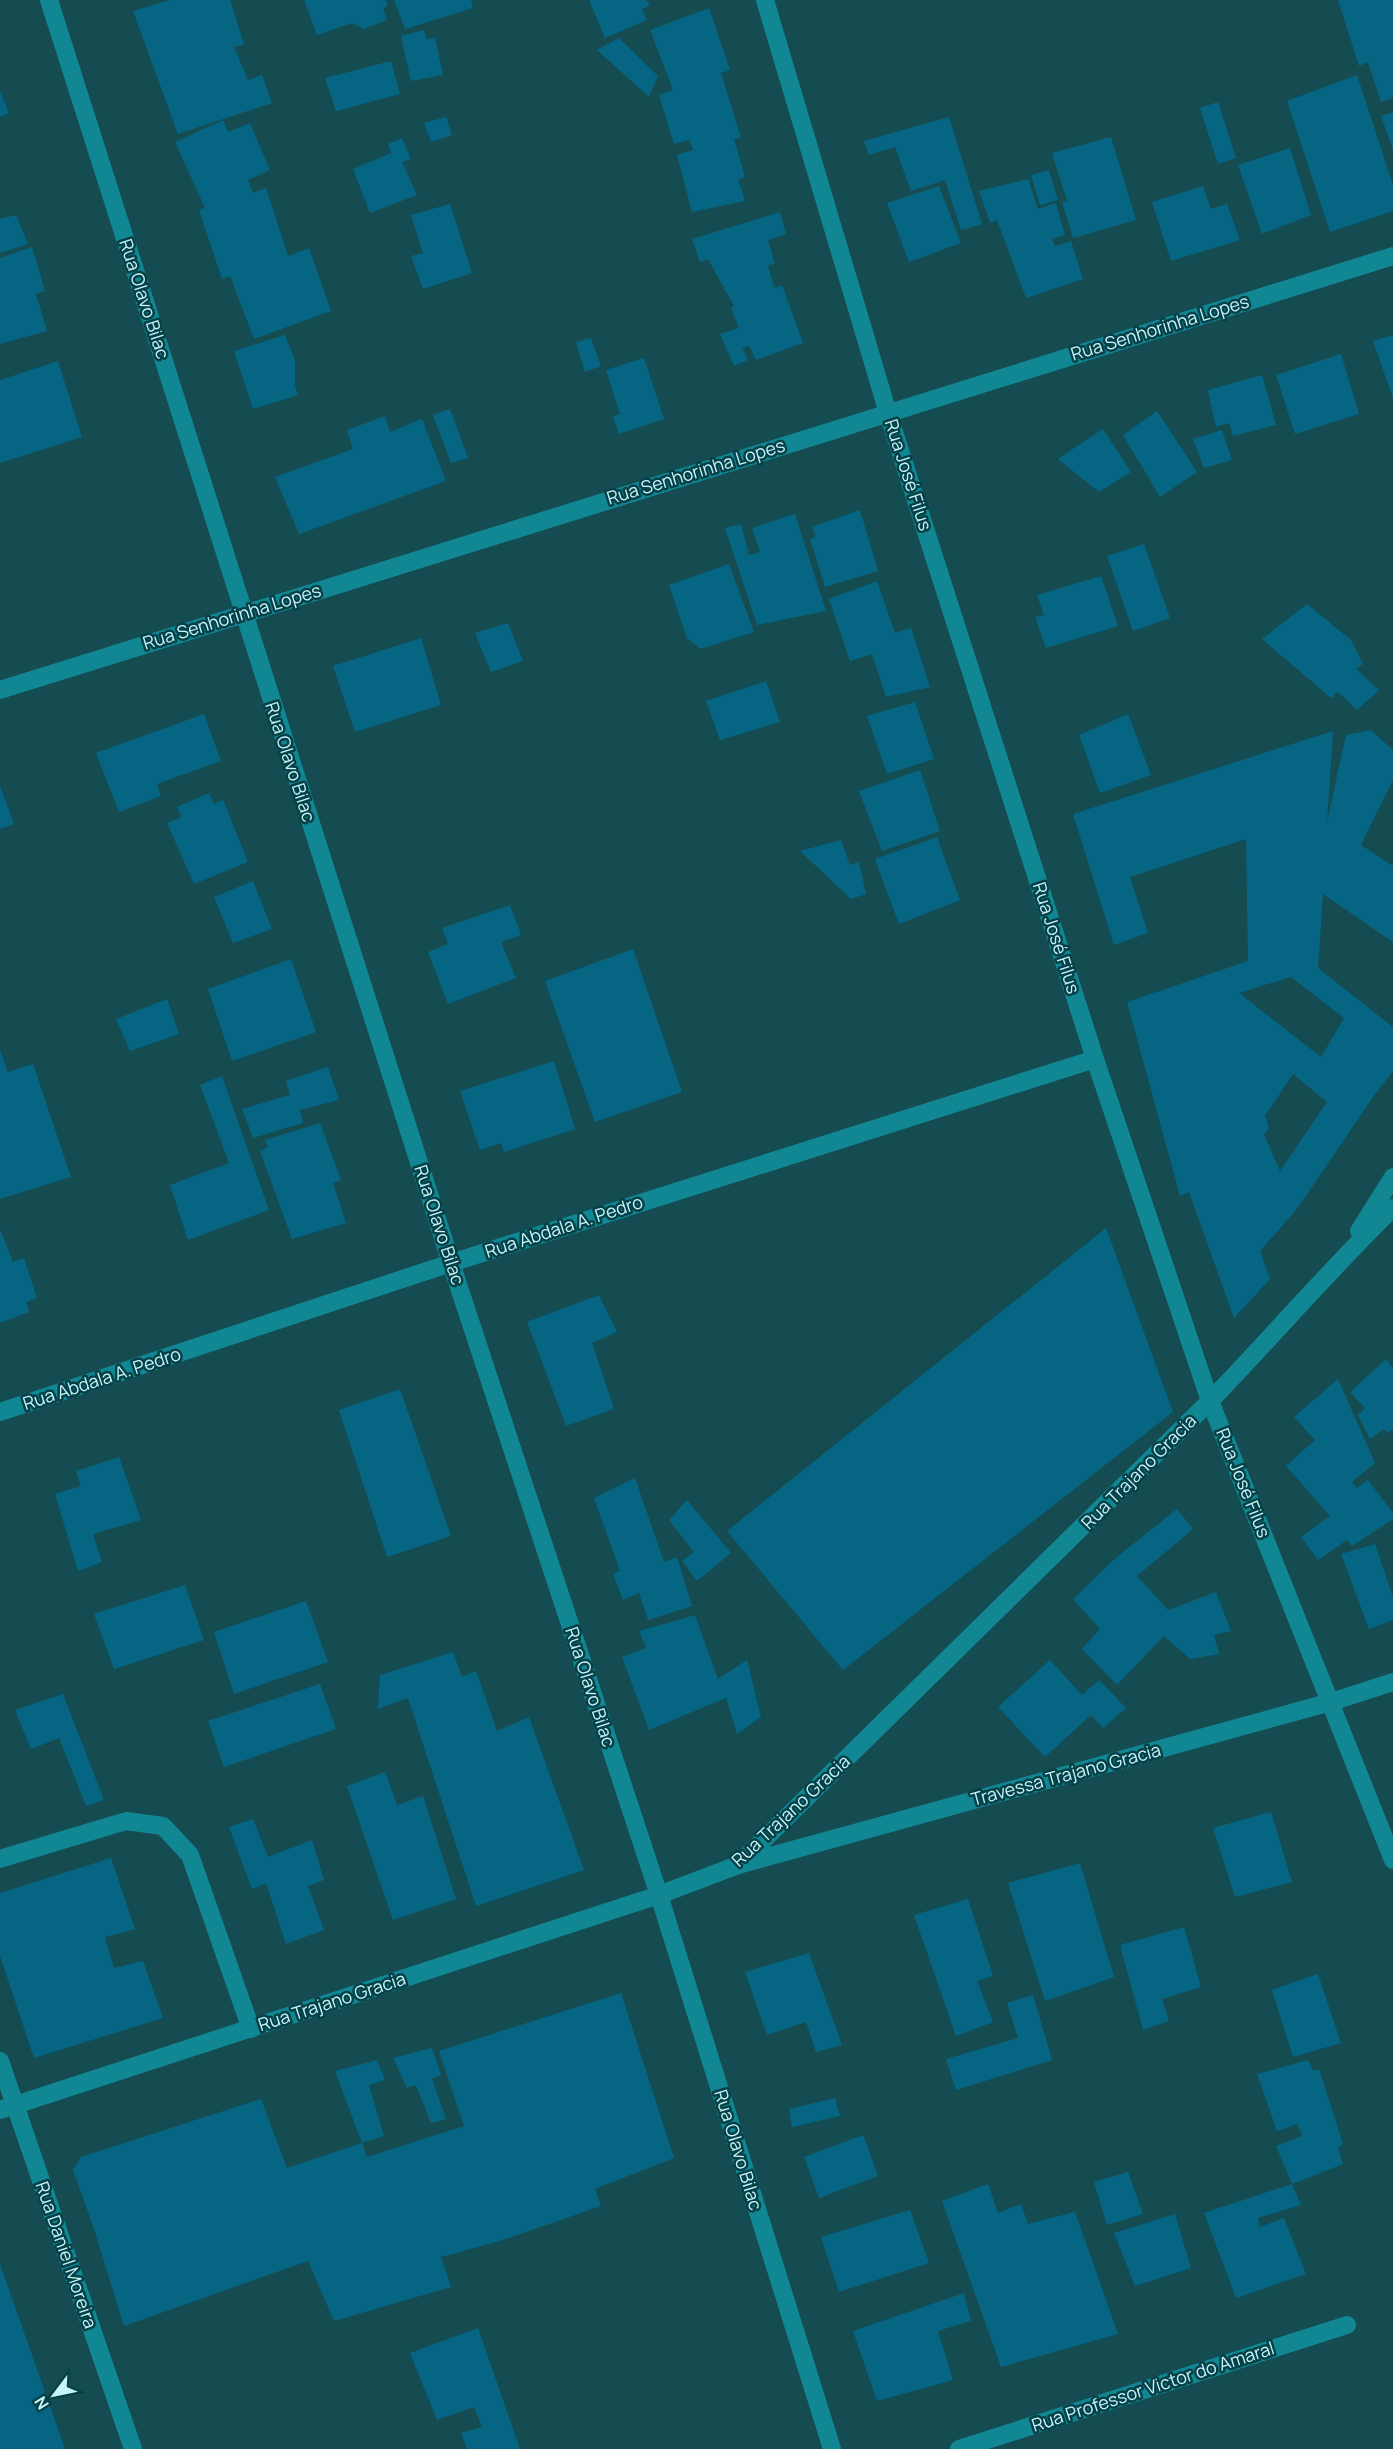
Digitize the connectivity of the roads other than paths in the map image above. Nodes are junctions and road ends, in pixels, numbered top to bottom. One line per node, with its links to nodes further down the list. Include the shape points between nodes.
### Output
1 (49, 0): 5 (street, Rua Olavo Bilac)
2 (765, 0): 4 (street, Rua José Filus)
3 (1393, 256): 4 (street, Rua Senhorinha Lopes)
4 (888, 413): 5 (street, Rua Senhorinha Lopes); 7 (street, Rua José Filus)
5 (243, 614): 6 (street, Rua Senhorinha Lopes); 11 (street, Rua Olavo Bilac)
6 (0, 690)
7 (1095, 1059): 11 (street, Rua Abdala A. Pedro); 12 (street, Rua José Filus)
8 (1393, 1177): 10 (street, Rua Trajano Gracia)
9 (1393, 1208): 10 (street, Rua Trajano Gracia)
10 (1342, 1258): 12 (street, Rua Trajano Gracia)
11 (451, 1263): 13 (street, Rua Abdala A. Pedro); 19 (street, Rua Olavo Bilac)
12 (1210, 1401): 15 (street, Rua José Filus); 18 (street, Rua Trajano Gracia)
13 (0, 1412)
14 (1393, 1682): 15 (street, Travessa Trajano Gracia)
15 (1331, 1702): 17 (street, Rua José Filus); 18 (street, Travessa Trajano Gracia)
16 (0, 1859): 20 (street, via 126,1821 163,1826 190,1855)
17 (1393, 1860)
18 (738, 1865): 19 (street, Rua Trajano Gracia)
19 (659, 1895): 20 (street, Rua Trajano Gracia); 25 (street, Rua Olavo Bilac)
20 (251, 2028): 22 (street, Rua Trajano Gracia)
21 (0, 2061): 22 (street, Rua Daniel Moreira)
22 (7, 2108): 24 (street, Rua Daniel Moreira)
23 (1347, 2325): 26 (street, Rua Professor Victor do Amaral)
24 (133, 2449)
25 (832, 2449)
26 (959, 2449)

